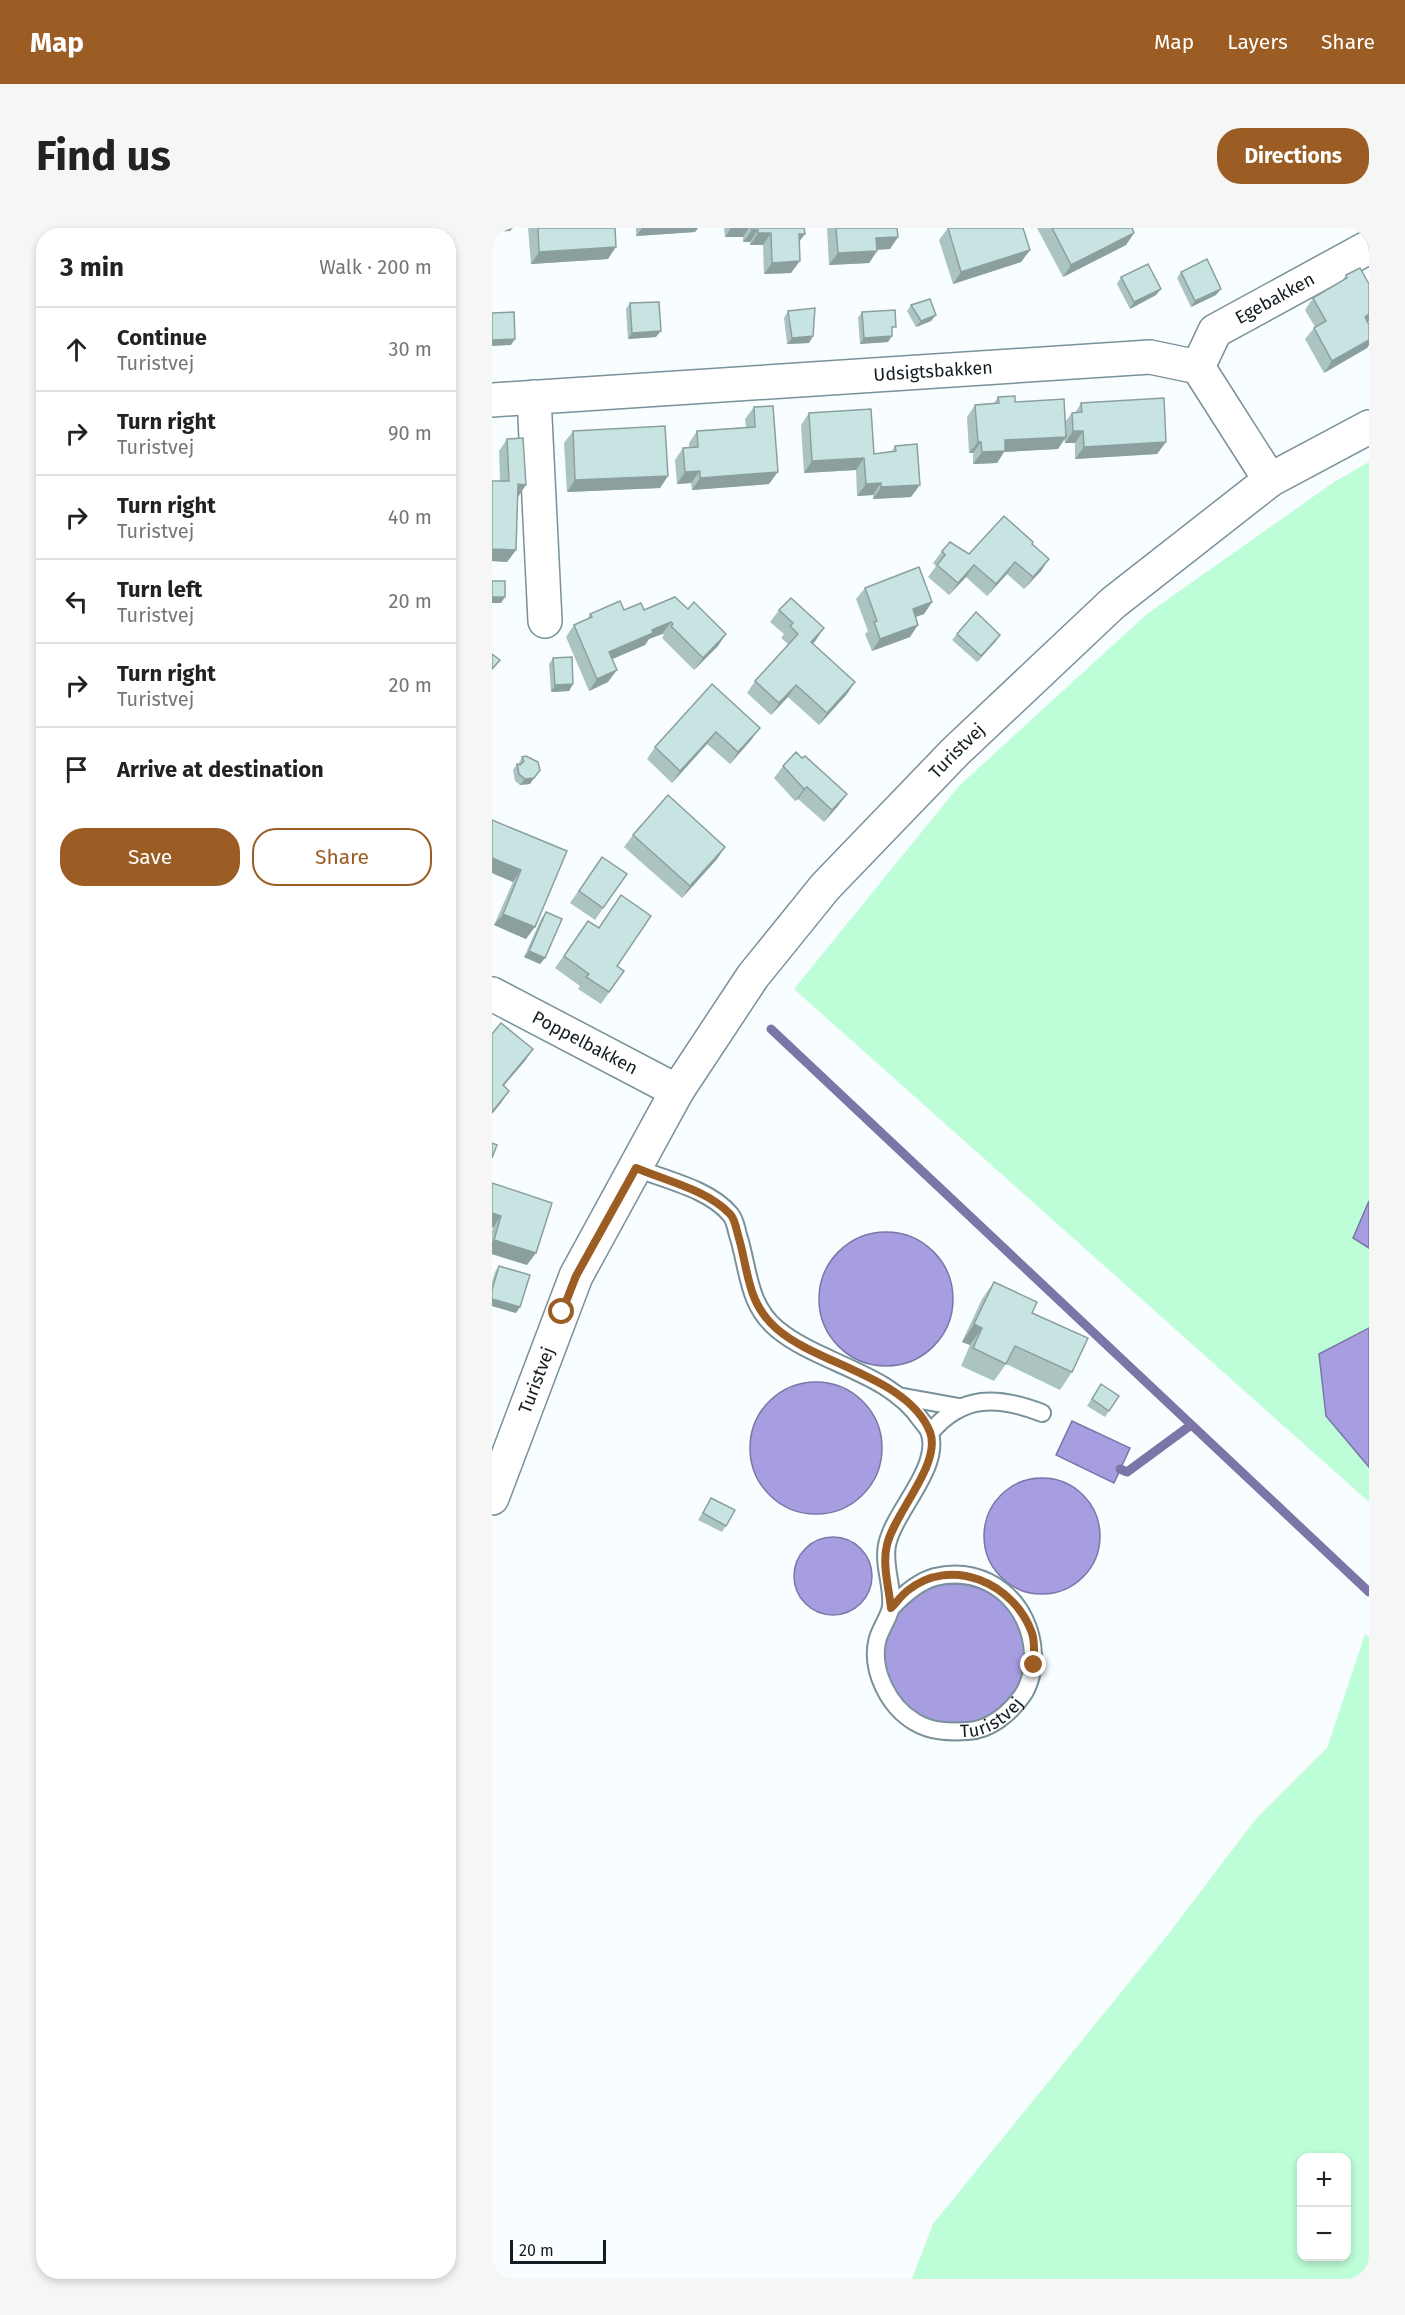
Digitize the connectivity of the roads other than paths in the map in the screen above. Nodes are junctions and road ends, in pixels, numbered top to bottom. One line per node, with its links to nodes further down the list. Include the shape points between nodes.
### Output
1 (1369, 247): 2 (street, Egebakken, via 1215,331)
2 (1197, 367): 3 (street, Udsigtsbakken, via 1150,357); 6 (street)
3 (534, 397): 4 (street, Udsigtsbakken); 7 (street)
4 (492, 400)
5 (1369, 427): 6 (street, Turistvej)
6 (1270, 480): 9 (street, Turistvej, via 1113,603 955,752 825,887 753,976)
7 (545, 621)
8 (492, 994): 9 (street, Poppelbakken)
9 (676, 1091): 10 (street, Turistvej)
10 (636, 1168): 11 (lane, via 710,1198 732,1215 759,1311 779,1331); 15 (street, Turistvej, via 576,1276)
11 (897, 1395): 12 (lane); 14 (lane, via 914,1410)
12 (959, 1407): 13 (lane, via 990,1401 1013,1402); 14 (lane)
13 (1042, 1413)
14 (930, 1433): 16 (lane, Turistvej, via 930,1455 886,1546)
15 (492, 1498)
16 (891, 1608): 16 (lane, Turistvej, via 876,1643 878,1674 892,1702 915,1722 944,1733 975,1731 1003,1718 1024,1694 1034,1665 1032,1634 1019,1606 996,1586 966,1575 935,1577 907,1590)

